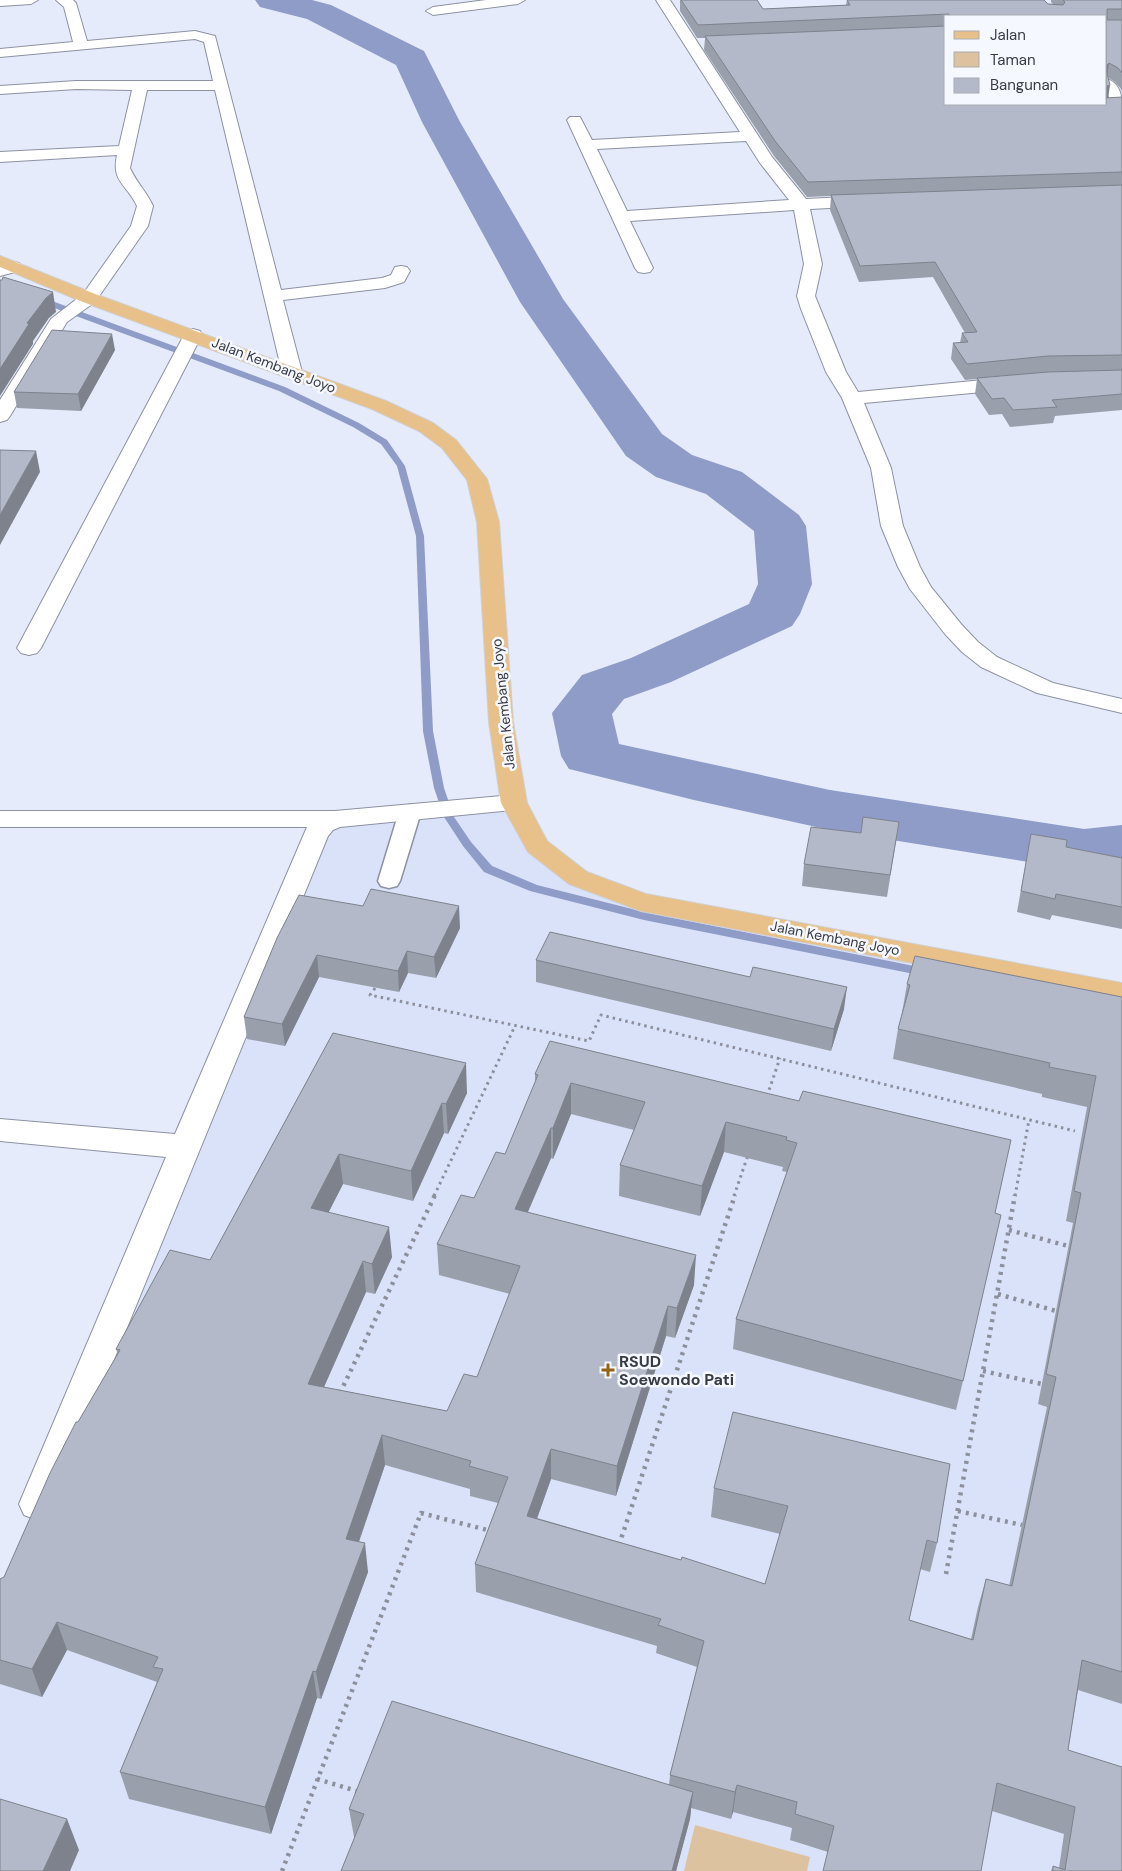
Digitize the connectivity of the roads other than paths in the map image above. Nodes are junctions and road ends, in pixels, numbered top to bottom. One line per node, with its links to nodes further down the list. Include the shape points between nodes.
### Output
1 (31, 0): 5 (street)
2 (63, 0): 10 (street, via 71,6)
3 (518, 0): 6 (street)
4 (663, 0): 9 (street)
5 (0, 2)
6 (486, 2): 7 (street)
7 (433, 11)
8 (712, 43): 9 (street)
9 (692, 44): 19 (street)
10 (81, 46): 11 (street); 14 (street, via 195,35 208,37)
11 (0, 53)
12 (1107, 84): 16 (street)
13 (140, 86): 14 (street); 15 (street); 21 (street)
14 (220, 86): 29 (street)
15 (0, 90)
16 (1122, 104): 17 (street)
17 (1104, 106)
18 (575, 120): 20 (street)
19 (750, 136): 20 (street); 24 (street)
20 (587, 145): 25 (street)
21 (126, 150): 22 (street); 30 (street, via 122,168 145,206 140,226)
22 (0, 157)
23 (888, 201): 24 (street)
24 (801, 204): 25 (street); 34 (street, via 813,264 806,296 836,372)
25 (622, 218): 27 (street)
26 (4, 266): 30 (main road, Jalan Kembang Joyo)
27 (644, 268)
28 (401, 271): 29 (street, via 398,278 385,283)
29 (273, 296): 32 (street)
30 (89, 298): 31 (main road, Jalan Kembang Joyo); 35 (street, via 60,319)
31 (193, 335): 32 (main road, Jalan Kembang Joyo); 36 (street)
32 (292, 372): 38 (main road, Jalan Kembang Joyo, via 379,405 426,427 449,444 477,479 488,522 501,722)
33 (1036, 381): 34 (street)
34 (852, 398): 37 (street, via 881,468 892,526 909,567 921,589 953,629 989,662 1015,675 1045,688)
35 (0, 416)
36 (29, 648)
37 (1122, 706)
38 (514, 803): 39 (street); 43 (main road, Jalan Kembang Joyo, via 537,846 565,868 578,878 641,902)
39 (410, 812): 41 (street); 42 (lane)
40 (0, 819): 41 (street)
41 (335, 819): 45 (street, via 316,833)
42 (389, 881)
43 (1122, 993)
44 (0, 1130): 45 (street)
45 (186, 1147): 46 (street)
46 (27, 1529)

